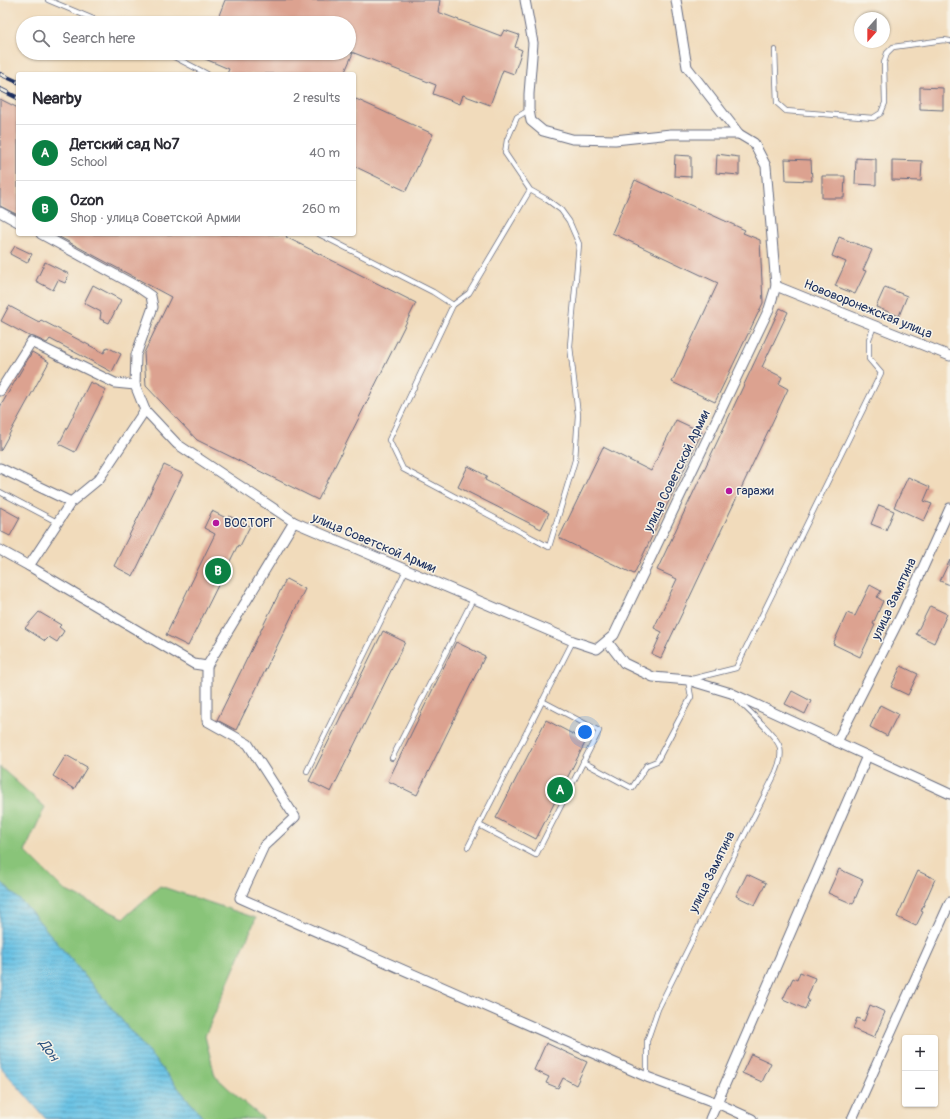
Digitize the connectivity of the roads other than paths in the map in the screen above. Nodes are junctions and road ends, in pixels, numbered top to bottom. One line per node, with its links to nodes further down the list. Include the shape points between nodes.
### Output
1 (48, 0): 4 (lane)
2 (526, 0): 9 (street, via 533,43)
3 (676, 0): 10 (street, улица Советской Армии, via 688,67)
4 (86, 16)
5 (950, 41): 6 (lane, via 893,47 887,53 884,63 885,103 881,113 873,118 786,111 777,103)
6 (775, 50)
7 (180, 60): 8 (lane)
8 (203, 72)
9 (529, 110): 10 (street, via 531,122 543,131 572,139 615,140 671,134); 11 (lane, via 517,118 507,140 505,153)
10 (739, 134): 16 (street, улица Советской Армии, via 754,143 766,166)
11 (530, 190): 17 (lane, via 469,294); 17 (lane, via 561,210 579,244 570,346 578,415 575,460 549,547 403,469 389,440)
12 (0, 212): 13 (street)
13 (16, 221)
14 (45, 236): 20 (street, улица Советской Армии, via 151,296 153,307 136,355)
15 (323, 236): 17 (lane, via 433,292)
16 (776, 286): 18 (street, Нововоронежская улица); 34 (street, улица Советской Армии, via 769,309 624,614 614,635)
17 (453, 306)
18 (874, 326): 19 (street, Нововоронежская улица); 36 (lane, via 869,339 869,359 881,373 736,668)
19 (950, 356)
20 (136, 385): 21 (street, via 115,382 31,342); 22 (street, улица Советской Армии)
21 (0, 391)
22 (145, 410): 25 (street, via 99,479); 28 (street, улица Советской Армии, via 177,444)
23 (0, 468): 25 (street)
24 (0, 492): 27 (lane)
25 (71, 502): 27 (street)
26 (950, 508): 39 (street, улица Замятина, via 902,614)
27 (57, 522): 30 (street)
28 (294, 522): 31 (street, улица Советской Армии); 35 (street, улица Советской Армии)
29 (0, 550): 30 (street)
30 (29, 566): 35 (street, via 194,664)
31 (406, 570): 32 (street, улица Советской Армии); 43 (lane)
32 (473, 599): 33 (street, улица Советской Армии); 41 (lane)
33 (573, 641): 34 (street, улица Советской Армии, via 596,649); 38 (lane)
34 (607, 641): 36 (street, улица Замятина, via 624,663 653,677)
35 (207, 666): 48 (street, via 207,721 248,744 295,817 264,846 240,898)
36 (688, 680): 37 (street, улица Замятина); 42 (lane, via 691,697 657,761 647,765 632,788)
37 (731, 693): 39 (street, улица Замятина); 48 (lane, улица Замятина, via 775,739 780,748 781,759 658,1009 647,1041)
38 (542, 701): 42 (lane, via 599,732); 45 (lane)
39 (837, 742): 40 (street, улица Замятина)
40 (867, 756): 44 (street, улица Замятина); 49 (street)
41 (392, 758)
42 (583, 762): 45 (lane, via 536,856)
43 (307, 771)
44 (950, 794)
45 (479, 825): 46 (lane)
46 (468, 847)
47 (950, 902): 52 (street)
48 (647, 1077): 49 (street)
49 (717, 1103): 50 (street); 51 (street)
50 (710, 1119)
51 (752, 1119)
52 (852, 1119)

